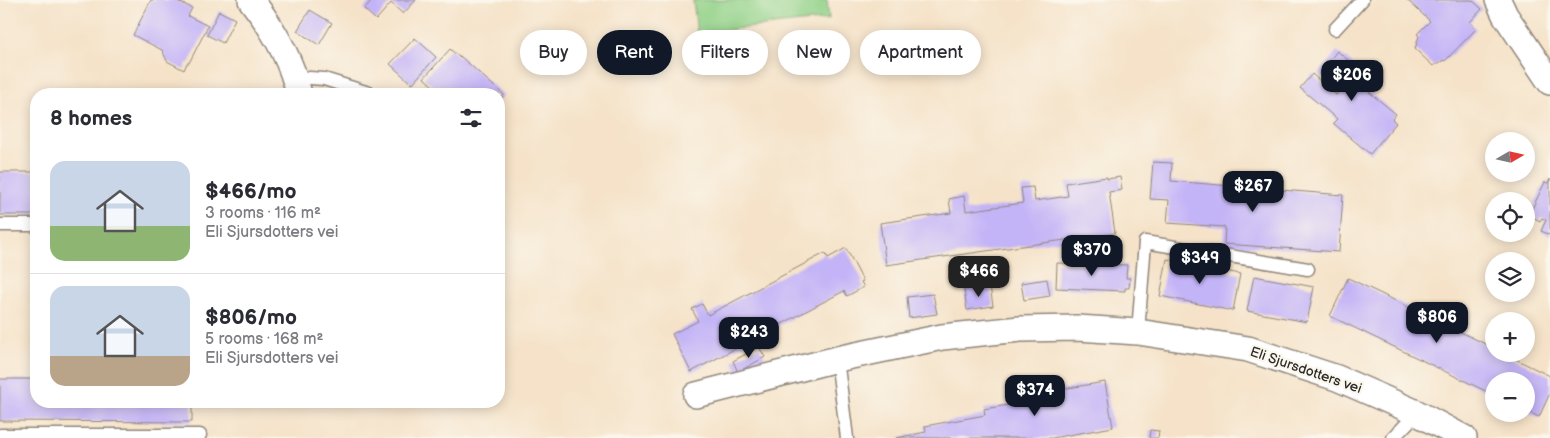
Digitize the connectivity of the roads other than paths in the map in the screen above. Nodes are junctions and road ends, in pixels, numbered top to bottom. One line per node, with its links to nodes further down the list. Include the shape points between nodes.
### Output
1 (251, 0): 6 (street, via 285,52)
2 (1362, 0): 4 (lane)
3 (1498, 0): 5 (street)
4 (1335, 29)
5 (1550, 82)
6 (297, 85): 7 (lane, via 324,79)
7 (353, 88)
8 (0, 225): 9 (lane)
9 (30, 225)
10 (1308, 269): 11 (lane, via 1145,242)
11 (1138, 332): 12 (street, Eli Sjursdotters vei, via 1020,329 942,337); 14 (street, Eli Sjursdotters vei, via 1248,350 1338,378)
12 (837, 359): 13 (street, Eli Sjursdotters vei); 17 (lane)
13 (696, 395)
14 (1417, 413): 18 (lane); 19 (street, Eli Sjursdotters vei)
15 (0, 434): 16 (lane)
16 (200, 436)
17 (848, 438)
18 (1393, 438)
19 (1464, 438)

